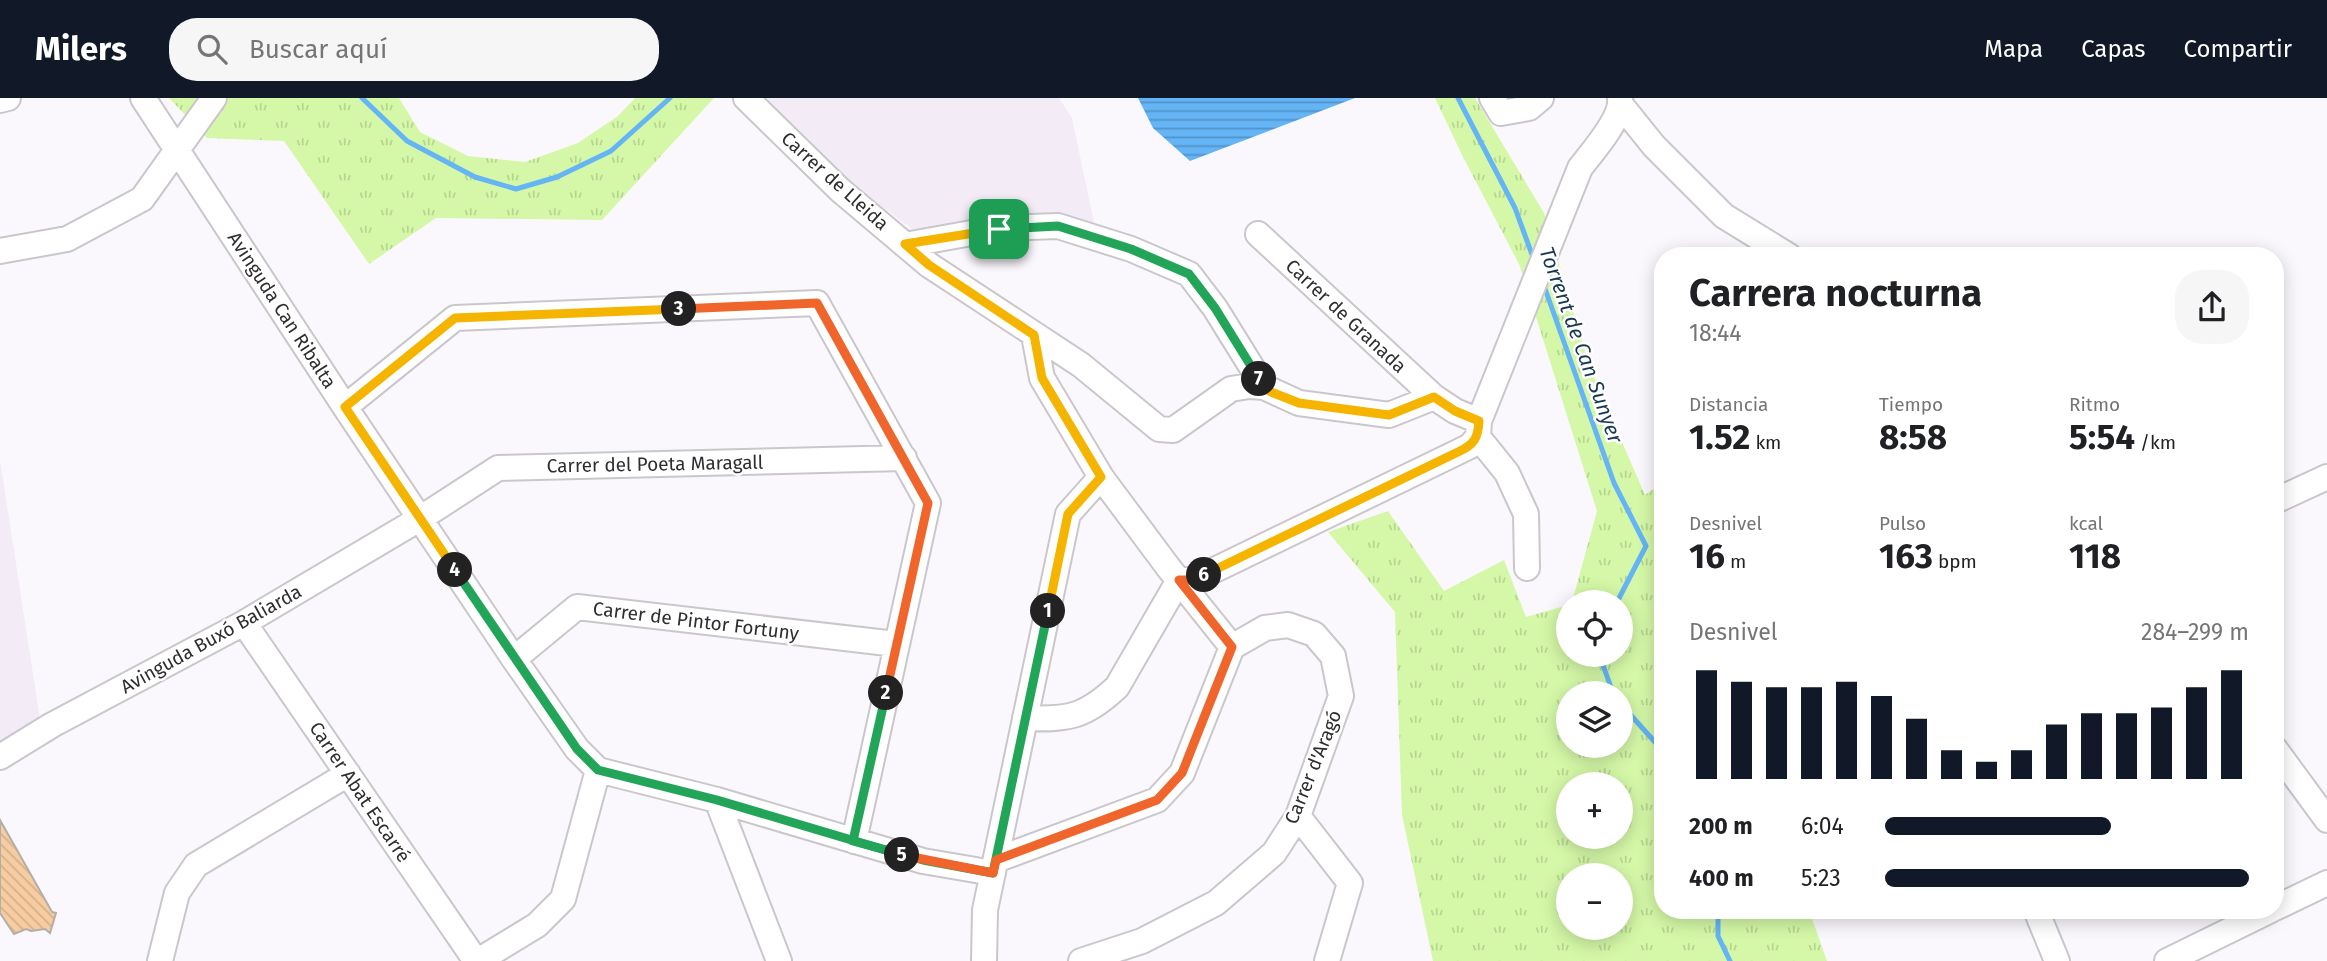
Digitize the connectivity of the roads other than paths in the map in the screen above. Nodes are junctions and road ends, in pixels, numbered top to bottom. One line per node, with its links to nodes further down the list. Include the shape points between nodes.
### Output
1 (8, 98): 7 (street)
2 (143, 98): 9 (street, Avinguda Can Ribalta)
3 (214, 98): 9 (street)
4 (746, 98): 11 (street, Carrer de Lleida, via 840,190)
5 (1492, 98): 6 (street, via 1501,113 1529,108)
6 (1541, 98)
7 (0, 100)
8 (1620, 101): 12 (street, via 1654,146 1724,216); 18 (street, via 1607,133 1580,168)
9 (178, 151): 13 (street, via 142,199 67,239); 17 (street, Avinguda Can Ribalta)
10 (1258, 234): 16 (street, Carrer de Granada)
11 (905, 244): 14 (street, Carrer de Lleida); 15 (street, via 999,229 1058,226 1131,249 1189,274)
12 (1774, 247)
13 (0, 251)
14 (1034, 335): 15 (street, via 1081,365 1159,429 1173,430 1231,388); 20 (street, via 1042,378)
15 (1264, 387): 16 (street, via 1299,403 1389,415)
16 (1434, 397): 18 (street, Carrer de Granada)
17 (345, 407): 19 (street, via 455,318 817,303); 23 (street, Avinguda Can Ribalta)
18 (1478, 429): 24 (street, via 1507,473 1526,514); 25 (street, via 1470,446 1194,580)
19 (904, 458): 23 (street, Carrer del Poeta Maragall, via 498,468); 27 (street, via 928,503)
20 (1101, 477): 25 (street); 30 (street, via 1068,514)
21 (2327, 477): 22 (street)
22 (2284, 497)
23 (421, 518): 26 (street, Avinguda Buxó Baliarda); 29 (street, Avinguda Can Ribalta)
24 (1527, 568)
25 (1179, 580): 28 (street); 30 (street, via 1117,687 1103,701 1086,712 1065,717)
26 (244, 622): 31 (street, Avinguda Buxó Baliarda); 34 (street, Carrer Abat Escarré)
27 (896, 644): 29 (street, Carrer de Pintor Fortuny, via 577,607); 38 (street)
28 (1232, 647): 36 (street, Carrer d'Aragó, via 1265,628 1288,625 1314,634 1333,656 1341,696); 39 (street, via 1182,773 1157,800)
29 (514, 659): 33 (street, Avinguda Can Ribalta, via 577,749)
30 (1025, 718): 39 (street)
31 (0, 757)
32 (2284, 765): 37 (street)
33 (598, 770): 35 (street); 45 (street, via 563,899 537,925)
34 (348, 774): 44 (street, via 195,865 177,893); 45 (street, Carrer Abat Escarré)
35 (717, 800): 38 (street); 46 (street)
36 (1298, 816): 48 (street, Carrer d'Aragó, via 1275,853 1216,903 1142,941); 49 (street, via 1350,883)
37 (2327, 820)
38 (853, 841): 39 (street, via 923,860)
39 (995, 866): 47 (street, via 985,909)
40 (2327, 883): 41 (street)
41 (2284, 904)
42 (2040, 919): 50 (street)
43 (2253, 919): 51 (street)
44 (160, 961)
45 (477, 961)
46 (779, 961)
47 (984, 961)
48 (1081, 961)
49 (1327, 961)
50 (2057, 961)
51 (2167, 961)

